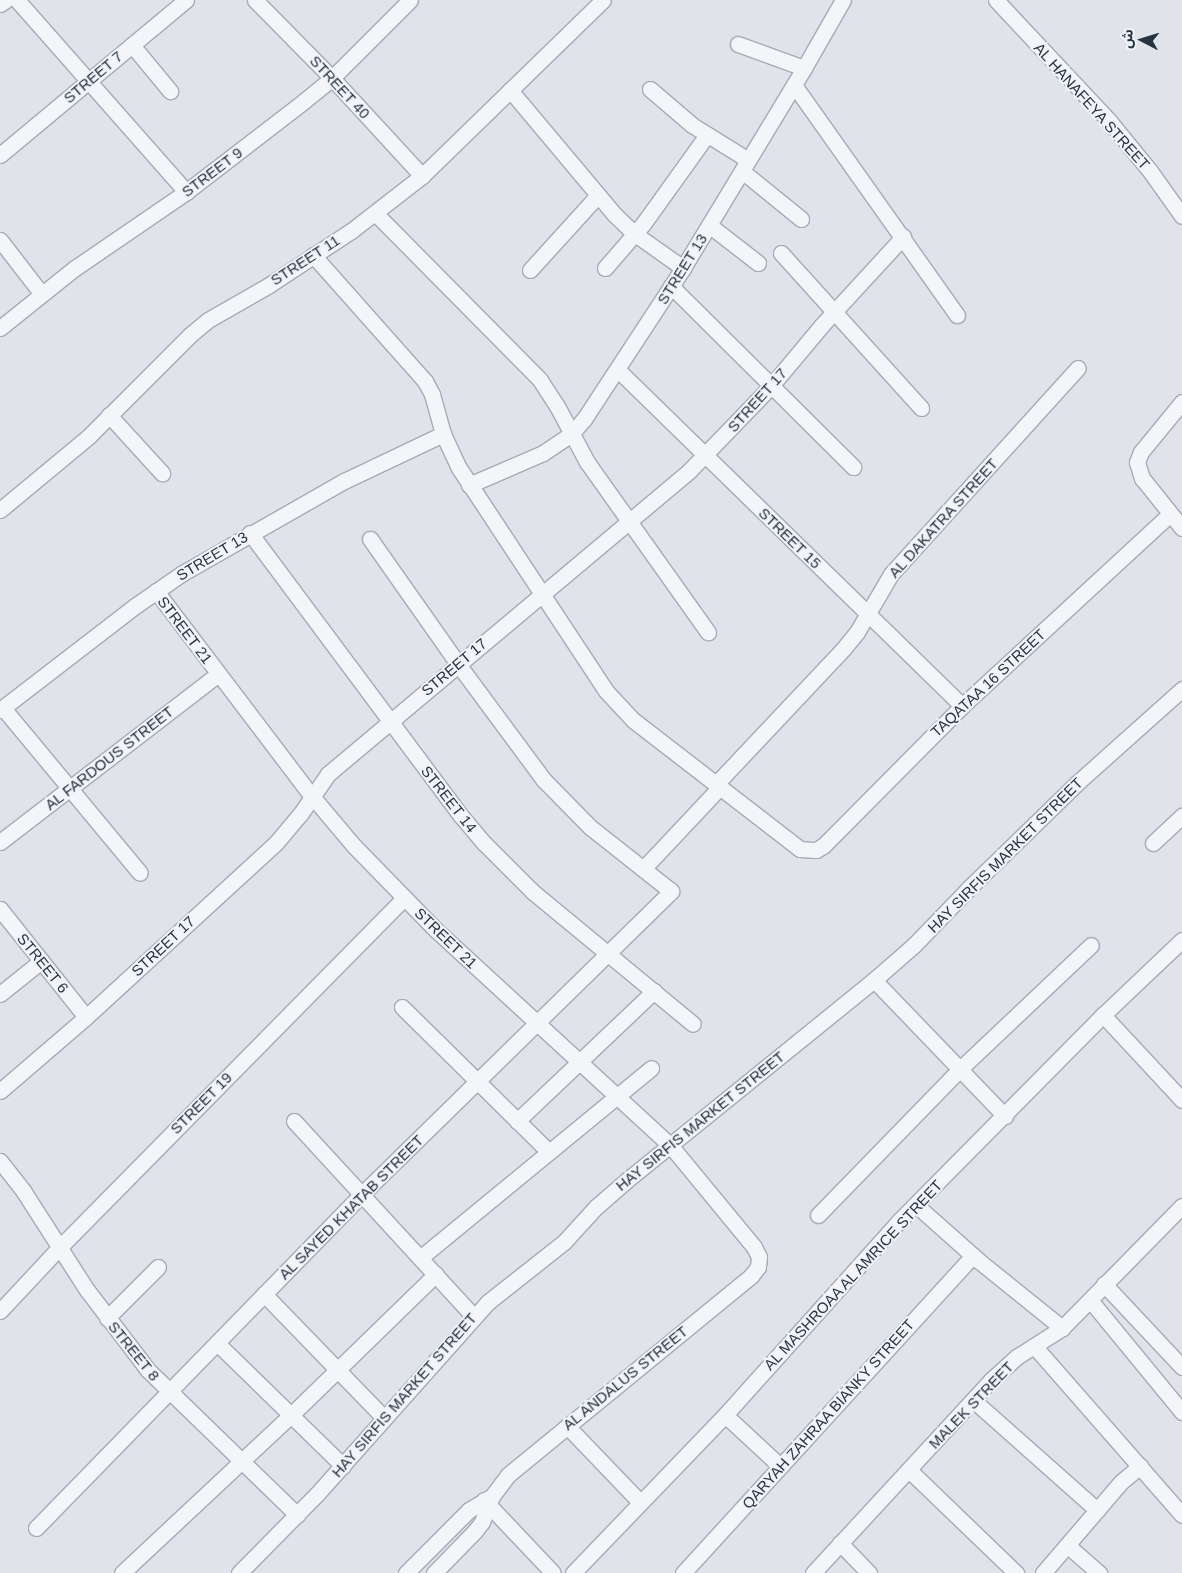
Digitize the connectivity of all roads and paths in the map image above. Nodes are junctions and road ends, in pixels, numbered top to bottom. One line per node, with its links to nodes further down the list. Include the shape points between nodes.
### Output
1 (6, 0): 9 (street)
2 (17, 0): 14 (street)
3 (186, 0): 11 (street, STREET 7)
4 (255, 0): 13 (street, STREET 40)
5 (410, 0): 13 (street, STREET 9)
6 (603, 0): 17 (street, STREET 11)
7 (843, 0): 12 (street, STREET 13)
8 (996, 0): 26 (street, AL HANAFEYA STREET, via 1110,122)
9 (0, 4)
10 (738, 44): 12 (street)
11 (132, 45): 14 (street, STREET 7); 18 (street)
12 (804, 68): 15 (street, STREET 13)
13 (332, 78): 22 (street, STREET 40); 23 (street, STREET 9)
14 (89, 81): 20 (street, STREET 7); 23 (street)
15 (794, 85): 21 (street, STREET 13); 30 (street)
16 (650, 89): 19 (street)
17 (510, 90): 22 (street, STREET 11); 24 (street)
18 (170, 91)
19 (706, 136): 21 (street); 29 (street)
20 (0, 154)
21 (745, 166): 27 (street); 28 (street, STREET 13)
22 (422, 176): 25 (street, STREET 11)
23 (186, 192): 39 (street, STREET 9)
24 (598, 195): 29 (street); 37 (street)
25 (375, 214): 33 (street, STREET 11); 50 (street, via 540,380)
26 (1182, 216)
27 (801, 219)
28 (709, 225): 34 (street); 36 (street, STREET 13)
29 (635, 234): 35 (street); 36 (street)
30 (902, 237): 40 (street, STREET 17); 41 (street)
31 (0, 240): 39 (street)
32 (781, 253): 40 (street)
33 (313, 254): 48 (street, STREET 11, via 269,285 208,320); 49 (street, via 425,381)
34 (758, 263)
35 (605, 268)
36 (683, 268): 38 (street, STREET 13)
37 (530, 270)
38 (671, 286): 44 (street, STREET 13); 45 (street)
39 (41, 293): 42 (street, STREET 9)
40 (834, 311): 45 (street, STREET 17); 47 (street)
41 (957, 315)
42 (0, 328)
43 (1078, 368): 63 (street, AL DAKATRA STREET, via 906,556 891,574)
44 (618, 370): 50 (street, STREET 13); 51 (street, STREET 15)
45 (771, 386): 51 (street, STREET 17); 52 (street)
46 (1182, 402): 56 (street, via 1141,452 1137,462 1142,478)
47 (921, 408)
48 (110, 415): 53 (street); 55 (street, STREET 11)
49 (443, 434): 54 (street); 59 (street, STREET 13, via 344,481)
50 (571, 434): 54 (street, STREET 13, via 543,454); 57 (street)
51 (705, 456): 57 (street, STREET 17); 63 (street, STREET 15)
52 (853, 467)
53 (162, 473)
54 (469, 485): 62 (street)
55 (0, 510)
56 (1170, 514): 58 (street); 68 (street, TAQATAA 16 STREET)
57 (630, 521): 62 (street, STREET 17); 64 (street)
58 (1182, 528)
59 (250, 533): 61 (street, STREET 13); 70 (street, STREET 14)
60 (370, 539): 65 (street)
61 (156, 591): 66 (street, STREET 21); 69 (street, STREET 13)
62 (542, 594): 65 (street, STREET 17); 71 (street, via 618,706)
63 (868, 614): 68 (street, STREET 15); 71 (street, AL DAKATRA STREET, via 844,648)
64 (708, 632)
65 (458, 664): 70 (street, STREET 17); 77 (street, via 548,785 590,827)
66 (218, 674): 72 (street, AL FARDOUS STREET); 73 (street, STREET 21)
67 (1182, 689): 85 (street, HAY SIRFIS MARKET STREET, via 1077,783 914,945)
68 (962, 706): 71 (street, TAQATAA 16 STREET, via 823,846 808,850 794,844)
69 (1, 709): 72 (street)
70 (390, 721): 73 (street, STREET 17, via 328,774); 83 (street, STREET 14, via 484,843 533,892)
71 (718, 786): 77 (street, AL DAKATRA STREET)
72 (70, 788): 75 (street, AL FARDOUS STREET); 78 (street)
73 (311, 795): 79 (street, STREET 21); 90 (street, STREET 17, via 301,813 274,844)
74 (1182, 816): 76 (street)
75 (0, 842)
76 (1152, 843)
77 (643, 869): 83 (street, AL SAYED KHATAB STREET, via 671,891)
78 (140, 873)
79 (404, 898): 91 (street, STREET 21); 110 (street, STREET 19)
80 (0, 909): 84 (street, STREET 6)
81 (1091, 945): 95 (street)
82 (1180, 945): 89 (street, AL MASHROAA AL AMRICE STREET)
83 (608, 953): 86 (street, STREET 14); 91 (street, AL SAYED KHATAB STREET)
84 (41, 961): 87 (street); 90 (street, STREET 6)
85 (874, 980): 95 (street); 103 (street, HAY SIRFIS MARKET STREET)
86 (654, 991): 92 (street, STREET 14); 93 (street)
87 (0, 994)
88 (402, 1007): 96 (street)
89 (1103, 1014): 99 (street); 100 (street, AL MASHROAA AL AMRICE STREET)
90 (86, 1017): 97 (street, STREET 17)
91 (538, 1022): 93 (street, STREET 21); 96 (street, AL SAYED KHATAB STREET)
92 (693, 1024)
93 (580, 1061): 98 (street, STREET 21); 102 (street)
94 (651, 1068): 98 (street)
95 (960, 1069): 100 (street); 109 (street)
96 (477, 1081): 102 (street); 106 (street, AL SAYED KHATAB STREET)
97 (0, 1091)
98 (618, 1096): 103 (street, STREET 21); 104 (street)
99 (1182, 1100)
100 (1005, 1116): 107 (street, AL MASHROAA AL AMRICE STREET)
101 (294, 1120): 106 (street)
102 (517, 1120): 104 (street)
103 (670, 1145): 113 (street, STREET 21, via 754,1247); 120 (street, HAY SIRFIS MARKET STREET, via 596,1207 564,1242 503,1288)
104 (550, 1152): 112 (street)
105 (0, 1161): 110 (street, STREET 8)
106 (362, 1194): 112 (street); 117 (street, AL SAYED KHATAB STREET)
107 (916, 1205): 111 (street); 131 (street, AL MASHROAA AL AMRICE STREET)
108 (1182, 1206): 116 (street, MALEK STREET)
109 (818, 1215)
110 (59, 1248): 119 (street, STREET 19); 121 (street, STREET 8)
111 (973, 1255): 122 (street); 136 (street, QARYAH ZAHRAA BIANKY STREET)
112 (420, 1258): 115 (street)
113 (760, 1262): 133 (street, AL ANDALUS STREET, via 755,1272)
114 (158, 1267): 121 (street)
115 (436, 1274): 120 (street); 126 (street)
116 (1104, 1284): 118 (street, MALEK STREET); 125 (street)
117 (264, 1294): 123 (street, AL SAYED KHATAB STREET); 126 (street)
118 (1090, 1300): 122 (street, MALEK STREET); 129 (street)
119 (0, 1311)
120 (473, 1316): 132 (street, HAY SIRFIS MARKET STREET)
121 (107, 1318): 127 (street, STREET 8)
122 (1062, 1328): 124 (street, MALEK STREET)
123 (217, 1343): 127 (street, AL SAYED KHATAB STREET); 130 (street)
124 (1035, 1347): 128 (street, MALEK STREET, via 1018,1356); 137 (street)
125 (1182, 1367)
126 (338, 1370): 130 (street); 132 (street)
127 (169, 1393): 134 (street, STREET 8); 144 (street, AL SAYED KHATAB STREET)
128 (973, 1400): 138 (street, MALEK STREET); 141 (street)
129 (1182, 1412)
130 (291, 1415): 134 (street); 135 (street)
131 (725, 1415): 136 (street); 140 (street, AL MASHROAA AL AMRICE STREET)
132 (384, 1418): 135 (street, HAY SIRFIS MARKET STREET)
133 (567, 1426): 139 (street, AL ANDALUS STREET, via 508,1475); 140 (street)
134 (241, 1462): 142 (street, STREET 8); 149 (street)
135 (343, 1466): 142 (street, HAY SIRFIS MARKET STREET)
136 (780, 1466): 155 (street, QARYAH ZAHRAA BIANKY STREET)
137 (1140, 1466): 141 (street); 143 (street)
138 (909, 1470): 146 (street, MALEK STREET); 158 (street)
139 (489, 1501): 145 (street, AL ANDALUS STREET, via 469,1510); 148 (street, AL ANDALUS STREET, via 475,1531); 153 (street)
140 (640, 1502): 154 (street, AL MASHROAA AL AMRICE STREET)
141 (1097, 1510): 147 (street)
142 (297, 1515): 150 (street, HAY SIRFIS MARKET STREET)
143 (1182, 1515)
144 (36, 1528)
145 (436, 1543): 148 (street, via 448,1541); 151 (street, AL ANDALUS STREET)
146 (840, 1543): 156 (street, MALEK STREET); 157 (street)
147 (1068, 1545): 159 (street); 160 (street)
148 (451, 1556): 152 (street, AL ANDALUS STREET)
149 (122, 1573)
150 (239, 1573)
151 (406, 1573)
152 (434, 1573)
153 (553, 1573)
154 (572, 1573)
155 (684, 1573)
156 (813, 1573)
157 (869, 1573)
158 (1016, 1573)
159 (1043, 1573)
160 (1099, 1573)

